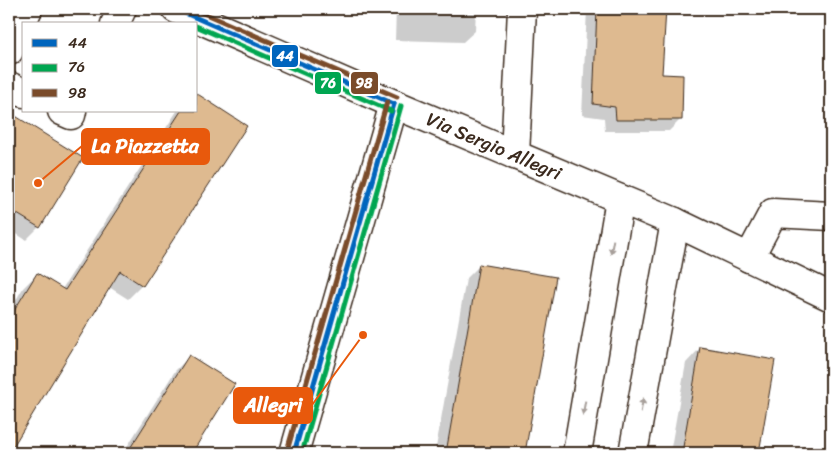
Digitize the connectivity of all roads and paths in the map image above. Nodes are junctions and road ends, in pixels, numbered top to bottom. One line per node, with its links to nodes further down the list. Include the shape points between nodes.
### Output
1 (28, 9): 5 (street)
2 (122, 9): 7 (street)
3 (176, 9): 11 (street, Via Sergio Allegri)
4 (522, 9): 12 (street)
5 (22, 22)
6 (22, 22): 8 (street)
7 (116, 22)
8 (9, 51)
9 (9, 86): 10 (street)
10 (22, 92)
11 (394, 104): 12 (street, Via Sergio Allegri); 18 (street)
12 (515, 155): 13 (street, Via Sergio Allegri)
13 (620, 199): 15 (street, Via Sergio Allegri); 19 (street, one-way to 19)
14 (831, 216): 16 (street, via 774,213)
15 (675, 222): 16 (street, Via Sergio Allegri); 20 (street, one-way to 15)
16 (749, 258): 17 (street, Via Sergio Allegri)
17 (831, 297)
18 (294, 453)
19 (577, 453)
20 (633, 453)

